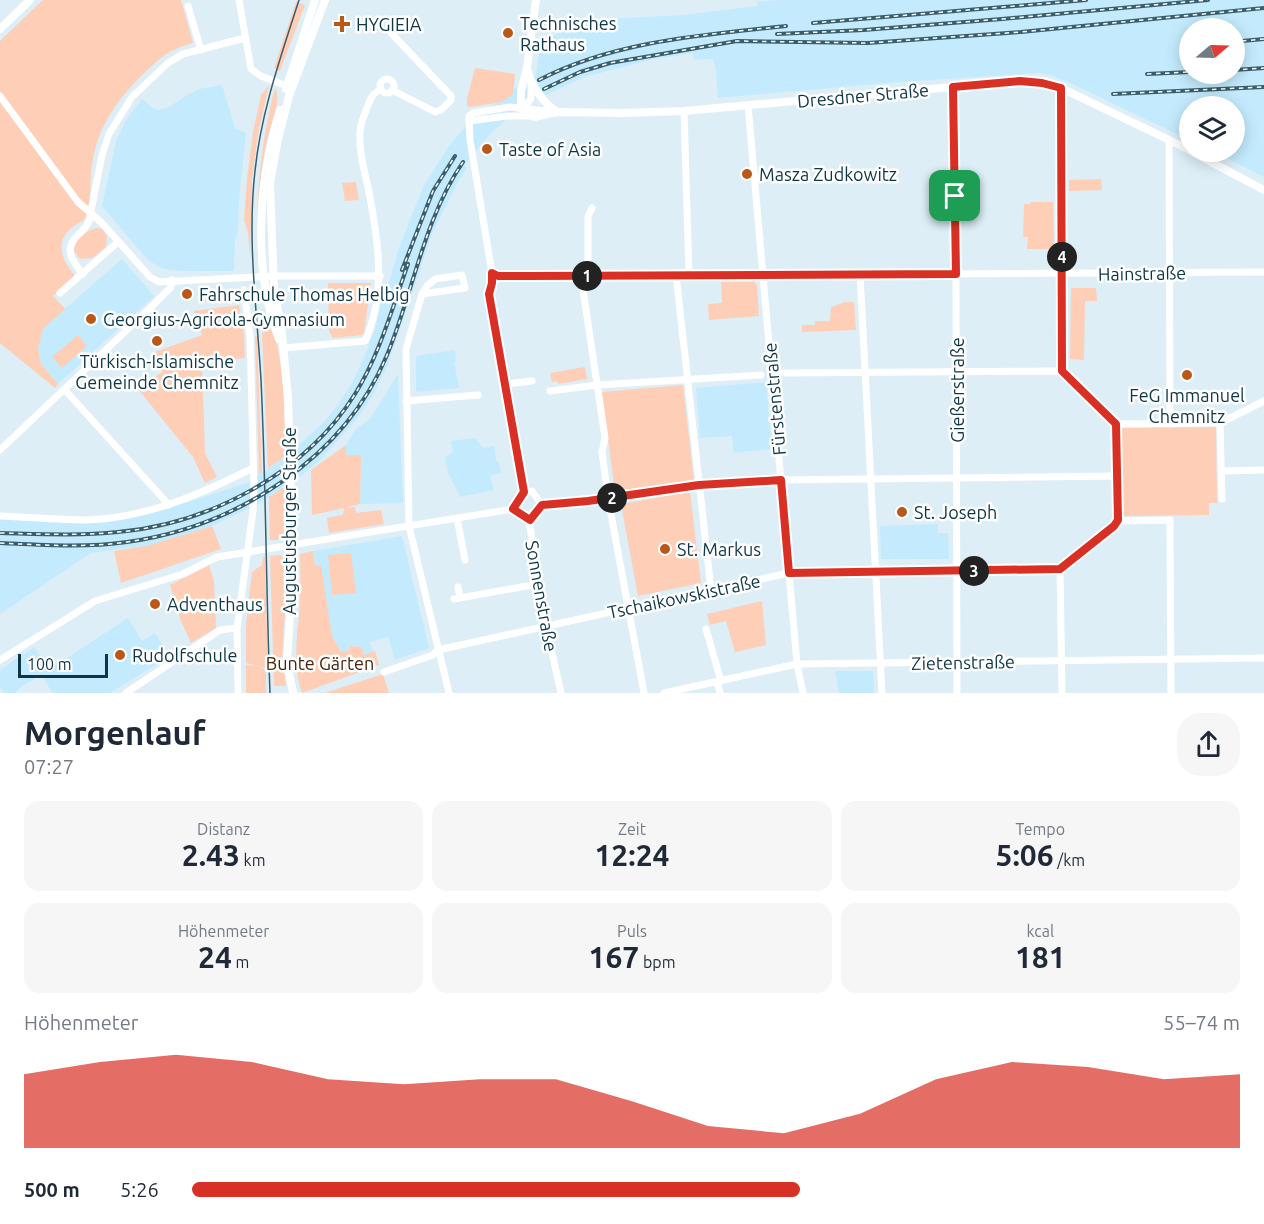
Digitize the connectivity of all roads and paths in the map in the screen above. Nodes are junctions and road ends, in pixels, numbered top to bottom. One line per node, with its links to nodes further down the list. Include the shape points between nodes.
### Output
1 (30, 0): 7 (main road)
2 (239, 0): 9 (street)
3 (315, 0): 13 (main road, Augustusburger Straße)
4 (325, 0): 13 (main road, Augustusburger Straße)
5 (537, 0): 11 (main road)
6 (188, 6): 10 (street)
7 (0, 29)
8 (392, 34): 17 (street, via 451,100 435,112)
9 (245, 38): 10 (street); 13 (street, via 251,69)
10 (201, 50): 31 (street, via 168,63 129,100 109,134)
11 (527, 68): 12 (main road); 20 (main road, via 521,91)
12 (531, 82): 20 (street, via 531,98); 22 (main road, via 542,101)
13 (289, 87): 43 (main road, Augustusburger Straße, via 270,183)
14 (953, 87): 15 (main road, Dresdner Straße, via 1020,81); 19 (main road, Dresdner Straße); 40 (street, Gießerstraße)
15 (1061, 88): 26 (main road, Dresdner Straße); 35 (street)
16 (381, 89): 17 (street, via 386,93); 17 (street, via 381,81 388,79 393,82); 44 (street, via 371,98 360,131)
17 (392, 90)
18 (0, 96): 31 (street, via 78,202)
19 (748, 105): 21 (main road, Dresdner Straße); 38 (street, Fürstenstraße)
20 (523, 108): 22 (street, Dresdner Straße); 23 (street); 24 (main road, Dresdner Straße); 25 (street, Dresdner Straße, via 473,113)
21 (684, 111): 22 (main road, Dresdner Straße); 42 (street)
22 (557, 112): 24 (main road, Dresdner Straße)
23 (511, 116): 24 (street); 25 (street)
24 (534, 117)
25 (469, 121): 34 (street)
26 (1169, 140): 27 (main road, Dresdner Straße); 33 (street)
27 (1179, 145)
28 (1212, 162): 29 (main road, Dresdner Straße)
29 (1264, 190)
30 (592, 208): 45 (street, via 588,216)
31 (90, 212): 32 (street); 37 (street, via 86,228 70,248 72,260)
32 (118, 242): 37 (street); 47 (street, via 150,277 159,282)
33 (1170, 272): 35 (street, Hainstraße); 36 (street, Hainstraße); 67 (street)
34 (492, 273): 45 (street, Hainstraße); 58 (street, via 489,294)
35 (1062, 273): 40 (street, Hainstraße); 52 (street)
36 (1264, 273)
37 (83, 274): 48 (street)
38 (763, 274): 39 (street, Hainstraße); 42 (street, Hainstraße); 75 (street, Fürstenstraße)
39 (860, 274): 40 (street, Hainstraße); 53 (street)
40 (956, 274): 51 (street, Gießerstraße)
41 (676, 275): 42 (street, Hainstraße); 45 (street, Hainstraße); 57 (street)
42 (689, 275)
43 (269, 276): 44 (street); 46 (street); 50 (main road, Augustusburger Straße)
44 (380, 276): 50 (street, via 365,341)
45 (584, 276): 59 (street)
46 (242, 278): 47 (street); 69 (street, via 250,336)
47 (172, 280): 60 (street, via 171,287)
48 (60, 293)
49 (422, 294): 49 (street, via 465,288 462,275 435,279); 63 (street, via 406,349)
50 (283, 348): 88 (main road, Augustusburger Straße)
51 (957, 371): 52 (street); 53 (street); 73 (street, Gießerstraße)
52 (1062, 371): 66 (street)
53 (864, 372): 54 (street); 74 (street)
54 (782, 374)
55 (761, 375): 57 (street)
56 (532, 381): 58 (street)
57 (688, 381): 59 (street); 76 (street)
58 (505, 384): 77 (street)
59 (597, 385): 61 (street); 78 (street)
60 (64, 389): 68 (street); 80 (street)
61 (550, 391)
62 (478, 395): 63 (street)
63 (406, 401): 87 (street)
64 (1264, 401): 65 (street)
65 (1220, 423): 67 (street); 71 (street)
66 (1116, 424): 67 (street); 72 (street)
67 (1170, 424)
68 (0, 450)
69 (253, 468): 80 (street); 89 (street, via 254,511)
70 (1264, 470): 71 (street)
71 (1221, 471): 79 (street)
72 (1117, 476): 73 (street); 86 (street)
73 (957, 477): 74 (street); 93 (street, Gießerstraße)
74 (870, 478): 75 (street); 92 (street)
75 (781, 480): 76 (street); 94 (street, Fürstenstraße)
76 (699, 485): 78 (street); 97 (street)
77 (524, 492): 81 (street, via 532,491); 82 (street)
78 (608, 498): 81 (street); 98 (street)
79 (1222, 499)
80 (169, 505): 83 (street, via 88,520)
81 (542, 505): 85 (street)
82 (513, 509): 84 (street); 85 (street, Sonnenstraße)
83 (0, 516)
84 (457, 518): 87 (street); 90 (street)
85 (530, 520): 95 (street, Sonnenstraße)
86 (1118, 520): 91 (street); 103 (street, via 1170,520)
87 (409, 526): 88 (street); 102 (street)
88 (292, 545): 89 (street); 114 (main road, Augustusburger Straße, via 287,661)
89 (246, 551): 100 (street); 105 (street, via 217,557 183,574 101,598)
90 (465, 560)
91 (1060, 569): 93 (street, Tschaikowskistraße); 106 (street)
92 (875, 572): 93 (street, Tschaikowskistraße); 94 (street, Tschaikowskistraße); 108 (street)
93 (957, 572): 107 (street, Gießerstraße)
94 (789, 573): 97 (street, Tschaikowskistraße); 109 (street, Fürstenstraße)
95 (538, 584): 96 (street, via 457,598); 99 (street, Sonnenstraße)
96 (458, 587)
97 (711, 590): 98 (street, Tschaikowskistraße)
98 (627, 608): 99 (street, Tschaikowskistraße); 117 (street)
99 (545, 626): 102 (street, Tschaikowskistraße); 116 (street, Sonnenstraße)
100 (237, 628): 112 (street, via 220,630); 113 (street)
101 (706, 629): 111 (street)
102 (438, 650): 110 (street, Tschaikowskistraße); 115 (street)
103 (1171, 658): 104 (street, Zietenstraße); 106 (street, Zietenstraße); 124 (street)
104 (1264, 658)
105 (0, 660)
106 (1062, 660): 107 (street, Zietenstraße); 123 (street)
107 (957, 662): 108 (street, Zietenstraße); 122 (street, Gießerstraße)
108 (881, 663): 109 (street, Zietenstraße); 121 (street)
109 (797, 664): 111 (street, Zietenstraße); 120 (street, Fürstenstraße)
110 (384, 672)
111 (719, 681): 118 (street, Zietenstraße); 119 (street)
112 (126, 693)
113 (238, 693)
114 (293, 693)
115 (449, 693)
116 (561, 693)
117 (644, 693)
118 (664, 693)
119 (720, 693)
120 (802, 693)
121 (882, 693)
122 (957, 693)
123 (1062, 693)
124 (1171, 693)

